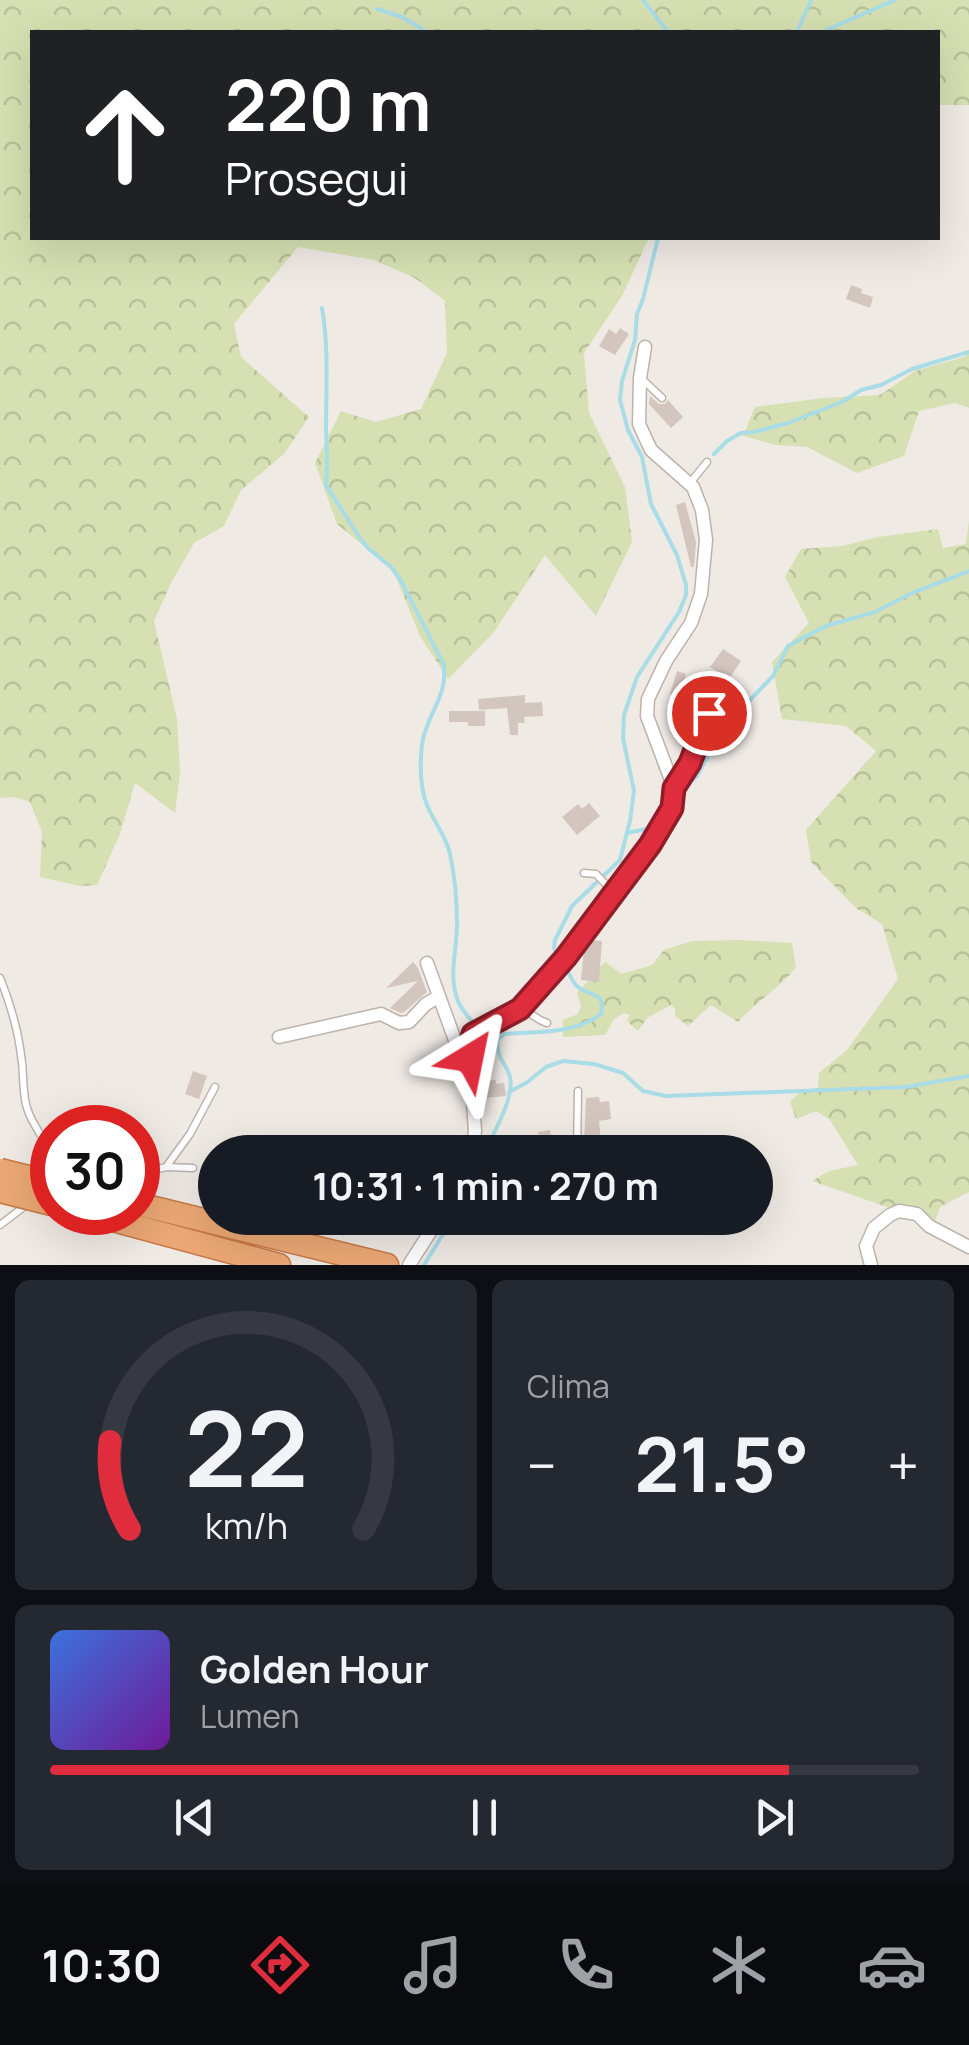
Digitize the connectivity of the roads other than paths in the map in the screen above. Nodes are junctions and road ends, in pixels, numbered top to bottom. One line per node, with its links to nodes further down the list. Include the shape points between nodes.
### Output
1 (642, 346): 2 (street)
2 (640, 378): 3 (lane); 5 (street, via 639,424 650,450)
3 (662, 398)
4 (707, 462): 5 (lane)
5 (690, 484): 7 (street, via 706,538 701,594 648,699 647,716)
6 (709, 713): 7 (lane)
7 (674, 790): 9 (street, via 672,808)
8 (584, 872): 9 (lane)
9 (614, 893): 13 (street)
10 (427, 963): 12 (street)
11 (1, 983): 19 (lane)
12 (438, 996): 15 (street, via 409,1022 381,1014); 16 (street)
13 (522, 1008): 14 (lane); 16 (street, via 477,1031 470,1044)
14 (548, 1023)
15 (279, 1037)
16 (470, 1082): 20 (street)
17 (215, 1087): 22 (lane)
18 (578, 1092): 21 (lane)
19 (30, 1114)
20 (474, 1135)
21 (577, 1135)
22 (166, 1167): 23 (lane); 25 (lane)
23 (193, 1168)
24 (0, 1170): 26 (highway, bridge)
25 (160, 1170)
26 (30, 1178)
27 (0, 1190): 28 (highway, bridge)
28 (30, 1198)
29 (30, 1200): 31 (lane)
30 (160, 1209): 36 (highway)
31 (0, 1226)
32 (160, 1233): 35 (highway)
33 (428, 1235): 37 (street)
34 (969, 1247): 38 (street, via 917,1214 899,1211 874,1228 866,1246)
35 (279, 1265)
36 (387, 1265)
37 (409, 1265)
38 (871, 1265)

